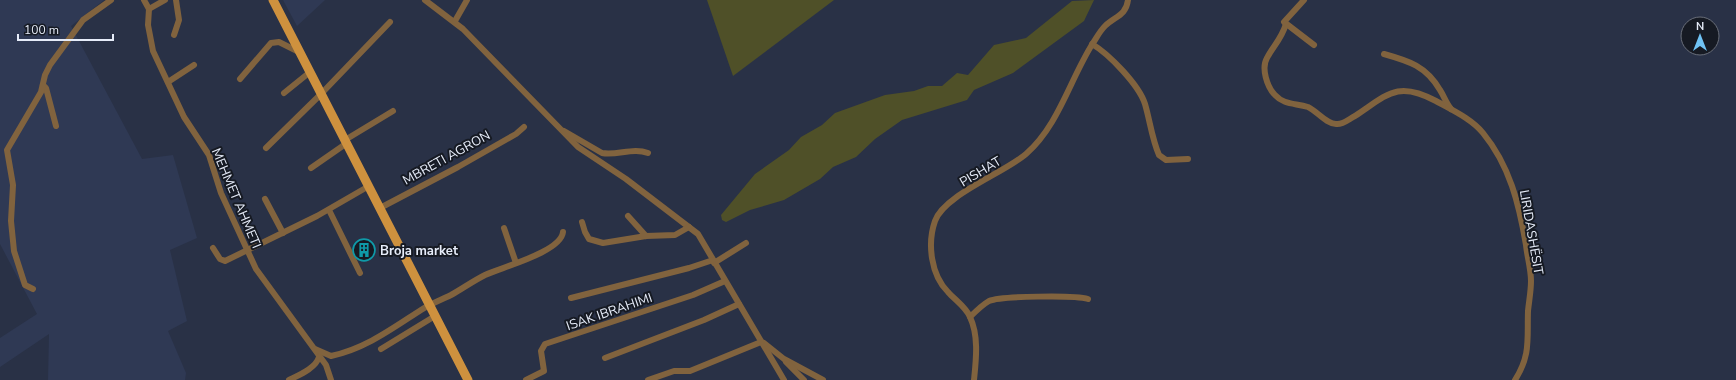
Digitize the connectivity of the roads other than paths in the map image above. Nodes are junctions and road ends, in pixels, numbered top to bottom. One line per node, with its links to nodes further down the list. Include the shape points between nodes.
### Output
1 (111, 0): 25 (street, via 91,13 77,27 50,65)
2 (144, 0): 12 (street, MEHMET AHMETI)
3 (165, 0): 12 (street)
4 (176, 0): 16 (street, via 179,20)
5 (273, 0): 19 (main road)
6 (425, 0): 13 (street)
7 (463, 0): 11 (street)
8 (467, 0): 11 (street)
9 (1128, 0): 17 (street, PISHAT, via 1124,13 1105,27)
10 (1304, 0): 15 (street, LIRIDASHËSIT, via 1284,22)
11 (462, 8): 13 (street)
12 (149, 9): 24 (street, MEHMET AHMETI, via 148,25 153,51)
13 (455, 21): 32 (street)
14 (390, 22): 27 (street)
15 (1286, 24): 18 (street); 28 (street, LIRIDASHËSIT, via 1264,66 1271,89 1284,102 1310,108 1334,124 1346,122 1388,94 1397,91 1415,93)
16 (174, 35)
17 (1092, 44): 36 (street, via 1138,89 1146,105 1159,155 1166,160); 62 (street, PISHAT, via 1059,110 1037,142 1013,164 948,204 935,220 932,242 936,274 943,287)
18 (1314, 45)
19 (300, 52): 22 (main road); 23 (street, via 279,42 271,43)
20 (1384, 54): 28 (street, via 1411,62 1426,72 1439,88)
21 (194, 65): 24 (street)
22 (310, 72): 26 (street); 27 (main road)
23 (240, 79)
24 (168, 82): 51 (street, MEHMET AHMETI, via 184,117 209,155 221,193)
25 (43, 85): 30 (street); 56 (street, via 8,146 6,154 14,185 14,251 24,283)
26 (284, 93)
27 (321, 94): 33 (main road); 34 (street)
28 (1450, 110): 78 (street, LIRIDASHËSIT, via 1472,123 1488,139 1504,165 1518,203 1531,280 1526,358)
29 (392, 112): 33 (street)
30 (56, 126)
31 (524, 127): 40 (street, MBRETI AGRON, via 458,167)
32 (557, 128): 35 (street, via 602,153); 44 (street, via 578,147)
33 (346, 142): 37 (street); 38 (main road)
34 (266, 148)
35 (648, 153)
36 (1188, 159)
37 (311, 168)
38 (369, 186): 40 (main road); 41 (street)
39 (265, 199): 47 (street)
40 (380, 208): 60 (main road)
41 (329, 210): 47 (street); 54 (street)
42 (628, 216): 48 (street)
43 (582, 222): 48 (street, via 586,235 594,242 607,243)
44 (690, 227): 48 (street, via 675,235); 52 (street, via 701,238)
45 (504, 228): 53 (street)
46 (563, 232): 53 (street, via 556,244)
47 (283, 233): 51 (street)
48 (646, 236)
49 (746, 242): 52 (street, ISAK IBRAHIMI)
50 (213, 248): 51 (street, via 222,261)
51 (247, 250): 64 (street, MEHMET AHMETI, via 259,273)
52 (713, 261): 55 (street); 57 (street, ISAK IBRAHIMI)
53 (516, 263): 60 (street, via 486,275)
54 (360, 273)
55 (725, 281): 59 (street); 72 (street, ISAK IBRAHIMI, via 693,295 545,344 541,351 544,371)
56 (33, 289)
57 (571, 298)
58 (1088, 299): 62 (street, via 1071,296 996,299 982,305)
59 (739, 304): 63 (street); 67 (street)
60 (430, 305): 61 (main road); 64 (street, via 394,328 347,352 331,356)
61 (435, 316): 65 (street); 71 (main road)
62 (970, 317): 77 (street, PISHAT, via 975,337)
63 (761, 342): 68 (street); 73 (street, via 690,371 674,371); 74 (street)
64 (315, 349): 66 (street, MEHMET AHMETI)
65 (381, 349)
66 (319, 357): 69 (street, via 317,362); 70 (street, MEHMET AHMETI)
67 (605, 358)
68 (784, 359): 75 (street); 76 (street)
69 (289, 380)
70 (331, 380)
71 (468, 380)
72 (526, 380)
73 (648, 380)
74 (784, 380)
75 (804, 380)
76 (823, 380)
77 (974, 380)
78 (1515, 380)

